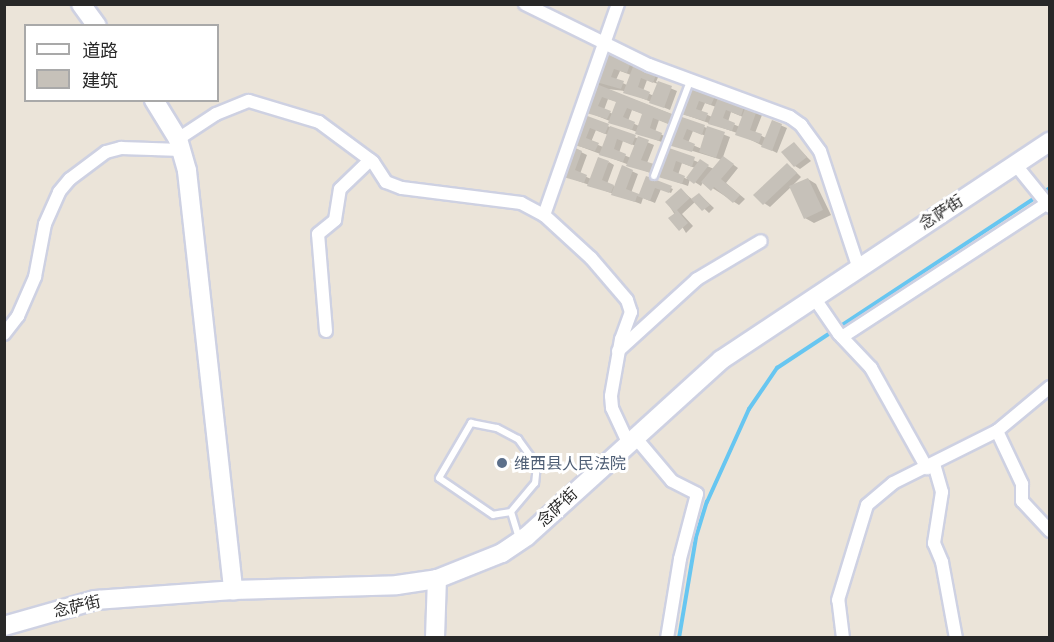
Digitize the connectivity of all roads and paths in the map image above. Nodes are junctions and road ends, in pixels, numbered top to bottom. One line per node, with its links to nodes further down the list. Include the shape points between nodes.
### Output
1 (81, 4): 4 (street)
2 (525, 4): 5 (street)
3 (618, 4): 5 (street)
4 (96, 24)
5 (604, 45): 6 (street); 14 (street)
6 (691, 80): 12 (lane); 16 (street, via 790,117 811,134)
7 (155, 102): 9 (street)
8 (1050, 141): 11 (street, 念萨街)
9 (180, 145): 10 (street, via 216,114 249,101 319,122); 19 (street, via 106,152 70,178 45,224 35,277 18,316); 30 (street)
10 (370, 160): 14 (street, via 386,182 402,188 521,203); 18 (street, via 339,189 335,220 318,234)
11 (1015, 164): 13 (street); 16 (street, 念萨街)
12 (654, 176)
13 (1046, 204): 20 (street)
14 (544, 215): 21 (street, via 591,258 627,300 631,312)
15 (761, 241): 21 (street, via 697,279)
16 (858, 266): 17 (street, 念萨街)
17 (815, 298): 20 (street); 24 (street, 念萨街, via 722,360)
18 (326, 331)
19 (4, 334)
20 (840, 336): 25 (street, via 872,368)
21 (618, 351): 24 (street, via 612,408)
22 (1050, 387): 23 (street)
23 (996, 431): 25 (street); 27 (street, via 1022,484 1022,501)
24 (631, 440): 28 (street, 念萨街); 33 (street, via 672,481 697,494 680,559)
25 (931, 466): 34 (street, via 893,483 867,505 838,600); 35 (street, via 942,492 934,543 942,562)
26 (511, 512): 26 (lane, via 493,515 439,477 471,423 497,428 518,439 537,465 535,483); 28 (lane)
27 (1050, 531)
28 (520, 541): 29 (street, 念萨街, via 502,553)
29 (437, 579): 30 (street, 念萨街, via 397,585); 32 (street)
30 (233, 590): 31 (street, 念萨街, via 95,600)
31 (6, 630)
32 (435, 638)
33 (667, 638)
34 (843, 638)
35 (956, 638)

